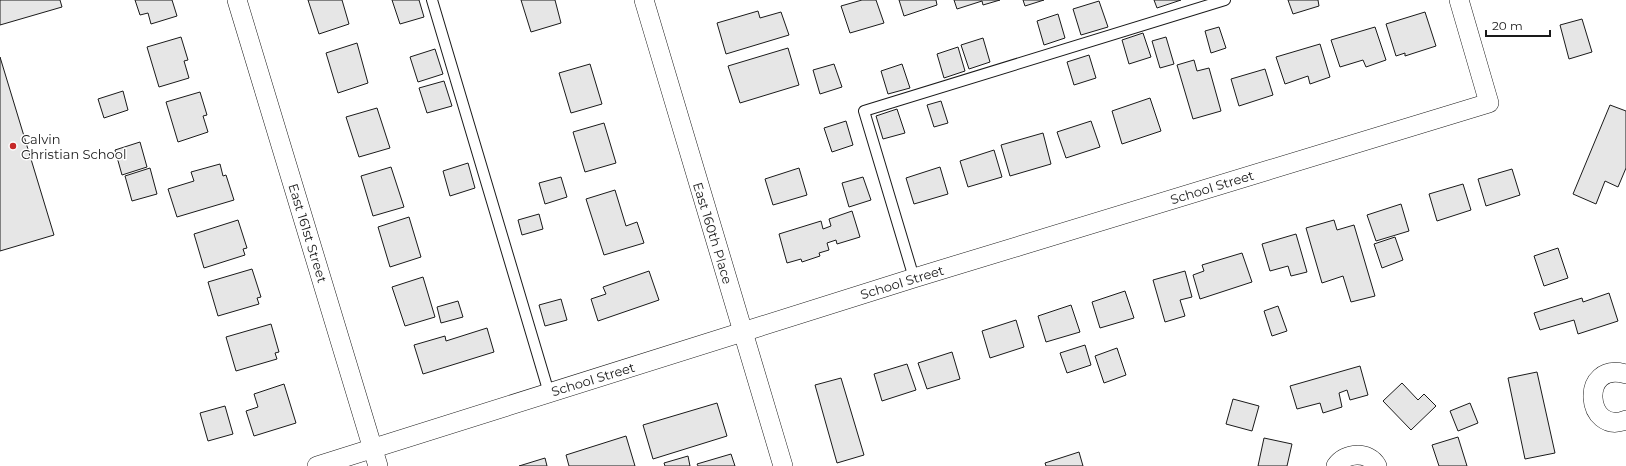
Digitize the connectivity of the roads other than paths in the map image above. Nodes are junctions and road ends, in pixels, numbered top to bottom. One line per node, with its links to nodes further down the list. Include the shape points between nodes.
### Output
1 (237, 0): 11 (street, East 161st Street)
2 (432, 0): 9 (lane)
3 (1225, 0): 6 (lane, via 864,111)
4 (1459, 0): 6 (street, School Street, via 1489,103)
5 (646, 1): 7 (street, East 160th Place)
6 (914, 278): 7 (street, School Street)
7 (743, 333): 9 (street, School Street); 13 (street, East 160th Place)
8 (1626, 374): 10 (street, via 1616,372 1598,380 1592,397 1599,415 1614,422)
9 (549, 393): 11 (street, School Street)
10 (1625, 423)
11 (376, 457): 12 (street, School Street)
12 (317, 466)
13 (783, 466)
14 (1336, 466): 15 (street, via 1347,457 1356,455 1366,456)
15 (1377, 466)

